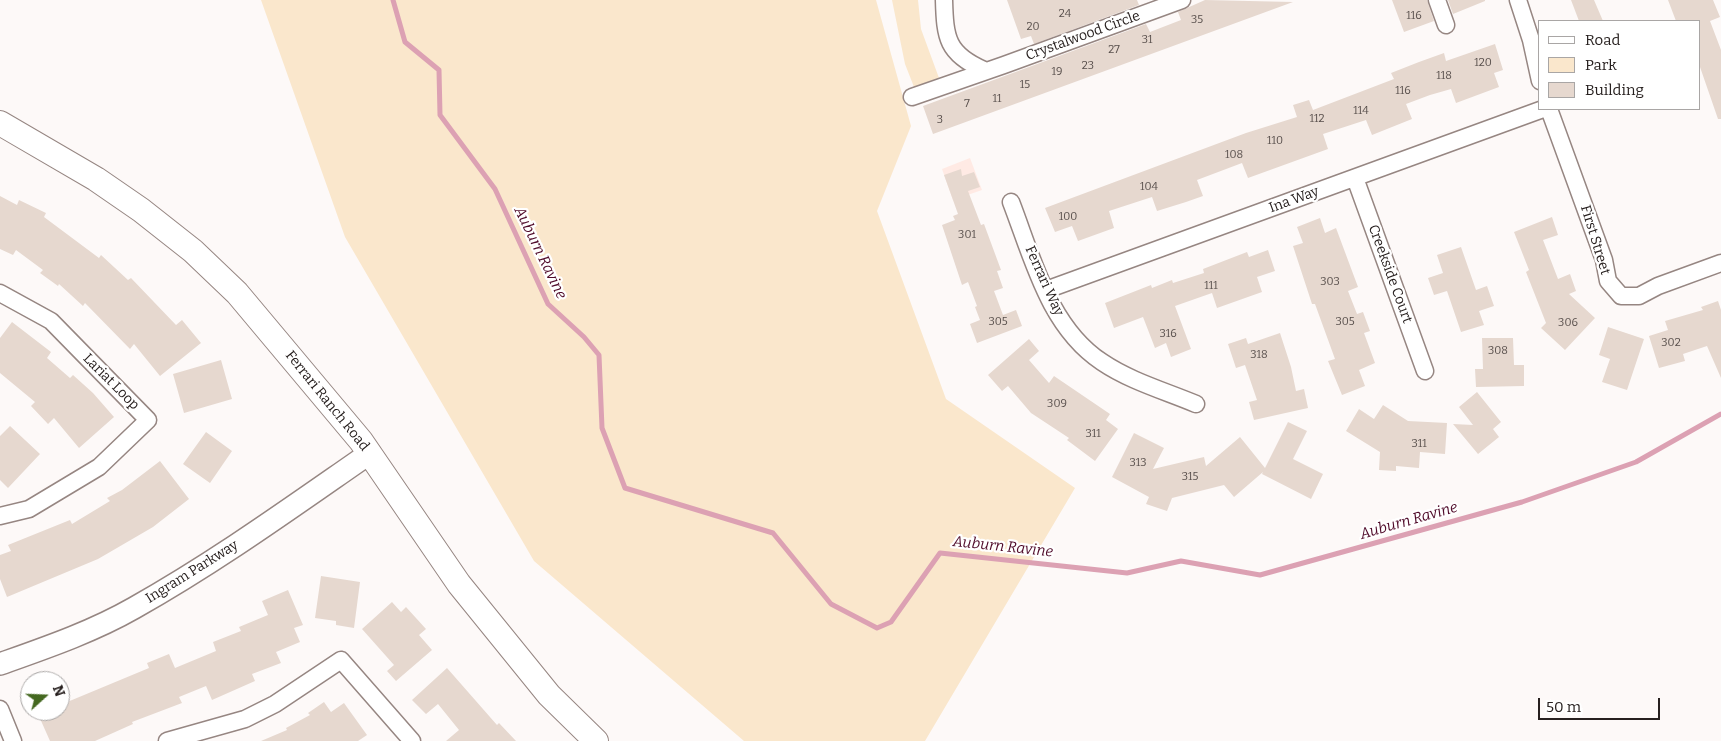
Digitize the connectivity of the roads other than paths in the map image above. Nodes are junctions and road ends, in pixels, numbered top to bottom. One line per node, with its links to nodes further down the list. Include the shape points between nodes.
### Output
1 (944, 0): 6 (street, via 949,43 962,58)
2 (1182, 0): 6 (street, Crystalwood Circle, via 1004,66)
3 (1437, 0): 5 (street)
4 (1518, 0): 7 (street)
5 (1446, 26)
6 (984, 70): 8 (street, Crystalwood Circle)
7 (1538, 72)
8 (912, 97)
9 (1540, 110): 12 (street, Ina Way)
10 (1549, 110): 14 (street, First Street, via 1604,260 1608,281 1621,296 1639,296)
11 (0, 123): 19 (main road, Ferrari Ranch Road, via 96,179 193,251 238,293)
12 (1355, 178): 15 (street, Ina Way); 17 (street, Creekside Court)
13 (1012, 202): 15 (street, Ferrari Way)
14 (1721, 263)
15 (1046, 290): 18 (street, Ferrari Way, via 1069,332 1102,362 1127,376)
16 (0, 293): 20 (street, Lariat Loop, via 51,321 148,420 99,467 29,508)
17 (1425, 371)
18 (1196, 404)
19 (370, 453): 21 (street, Ingram Parkway, via 246,539 132,609 85,632); 26 (main road, Ferrari Ranch Road, via 459,584 548,695)
20 (0, 516)
21 (0, 664)
22 (0, 709): 23 (street)
23 (13, 741)
24 (167, 741): 25 (street, via 245,719 275,704 341,660)
25 (412, 741)
26 (596, 741)

